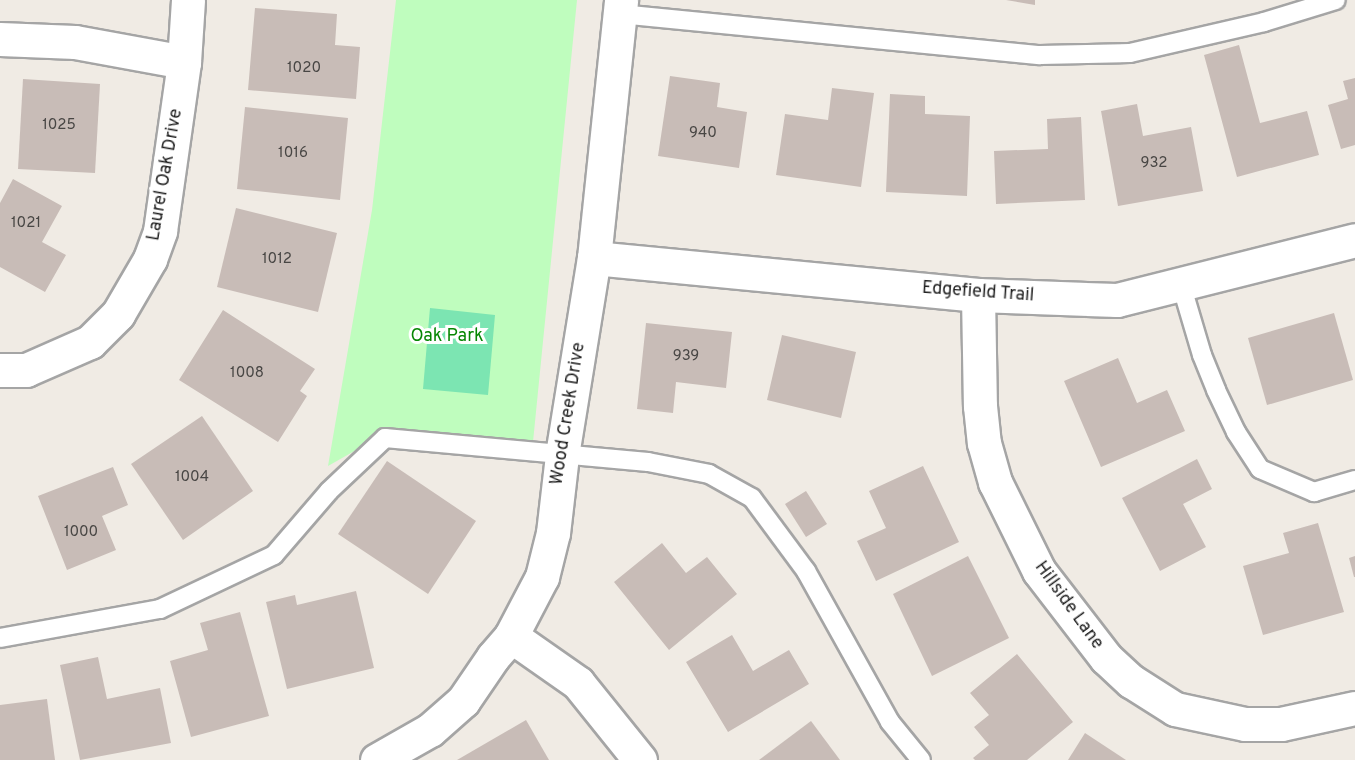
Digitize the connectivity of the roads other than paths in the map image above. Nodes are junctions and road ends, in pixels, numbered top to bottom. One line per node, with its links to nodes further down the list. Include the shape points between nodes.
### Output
1 (188, 0): 5 (street, Laurel Oak Drive)
2 (1336, 0): 3 (lane, via 1264,22 1130,53 1051,55)
3 (620, 7): 7 (street, Wood Creek Drive)
4 (0, 39): 5 (street, via 75,42)
5 (184, 62): 10 (street, Laurel Oak Drive, via 160,231 150,259 118,314 90,342 26,370)
6 (1355, 240): 8 (street, Edgefield Trail)
7 (594, 258): 9 (street, Edgefield Trail); 11 (street, Wood Creek Drive)
8 (1181, 284): 9 (street, Edgefield Trail, via 1117,300); 12 (lane, via 1216,390 1236,432 1260,468 1314,492)
9 (978, 295): 15 (street, Hillside Lane, via 980,406 984,443 995,482 1039,571 1106,658 1131,681 1175,709 1245,724 1281,724)
10 (0, 370)
11 (562, 455): 13 (street, Wood Creek Drive, via 553,533 542,577); 14 (lane, via 386,438 329,492 274,555 160,609); 18 (lane, via 648,462 709,474 752,498 806,570 890,722)
12 (1355, 480)
13 (511, 636): 16 (street, Wood Creek Drive, via 463,701 430,730); 17 (street, via 578,683)
14 (0, 638)
15 (1355, 708)
16 (377, 760)
17 (640, 760)
18 (921, 760)

